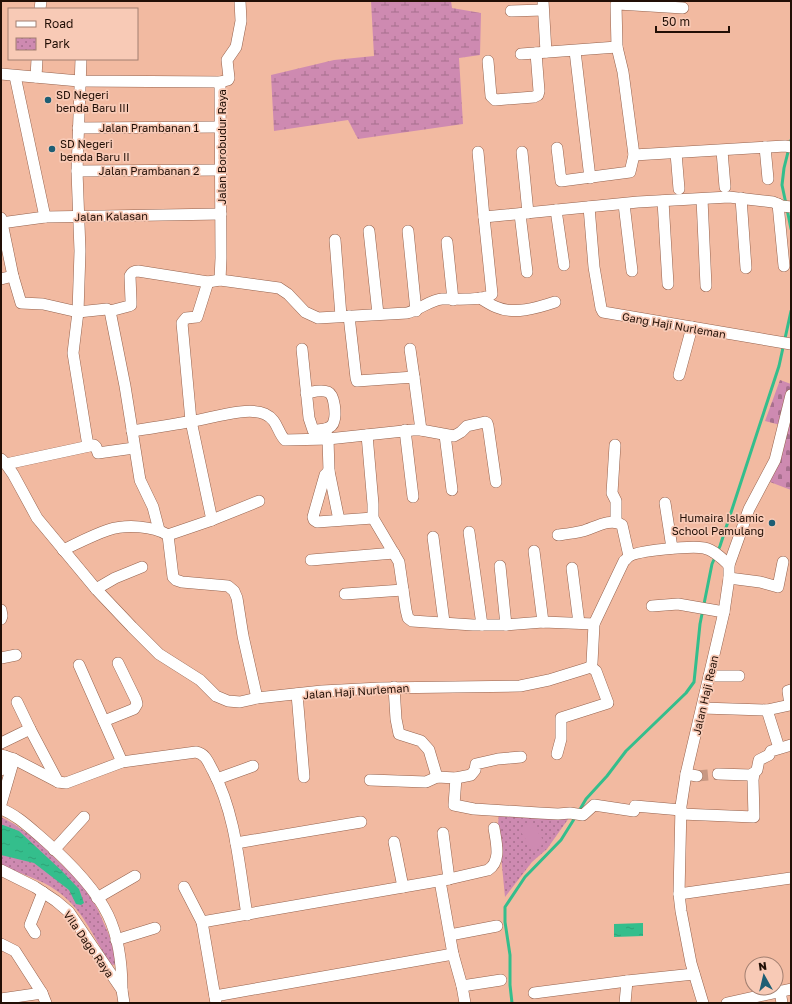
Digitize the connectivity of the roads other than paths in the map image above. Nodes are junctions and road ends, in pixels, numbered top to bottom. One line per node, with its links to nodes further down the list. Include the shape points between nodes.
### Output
1 (240, 1): 16 (street, via 242,21 236,47 227,60 229,78)
2 (543, 5): 4 (street); 7 (street)
3 (683, 8): 5 (street, via 618,4 615,8)
4 (511, 11)
5 (618, 47): 6 (street); 26 (street)
6 (576, 51): 7 (street); 29 (street)
7 (541, 52): 8 (street); 11 (street, via 539,92 534,97 493,99)
8 (521, 54)
9 (37, 60): 14 (street)
10 (81, 60): 15 (street)
11 (488, 60)
12 (1, 74): 13 (street, Jalan Borobudur Raya)
13 (15, 76): 14 (street, Jalan Borobudur Raya); 43 (street)
14 (36, 77): 15 (street, Jalan Borobudur Raya)
15 (80, 81): 16 (street, Jalan Borobudur Raya); 18 (street)
16 (220, 82): 17 (street, Jalan Borobudur Raya)
17 (220, 126): 18 (street, Jalan Prambanan 1); 27 (street, Jalan Borobudur Raya)
18 (78, 128): 28 (street)
19 (788, 146): 20 (street)
20 (765, 147): 22 (street); 30 (street)
21 (557, 148): 29 (street, via 561,180)
22 (722, 150): 25 (street); 31 (street)
23 (478, 152): 44 (street)
24 (522, 152): 40 (street)
25 (676, 152): 26 (street); 32 (street)
26 (634, 155): 29 (street, via 630,172)
27 (221, 170): 28 (street, Jalan Prambanan 2); 41 (street, Jalan Borobudur Raya)
28 (77, 171): 42 (street)
29 (590, 178)
30 (768, 179)
31 (725, 187)
32 (679, 189)
33 (741, 198): 34 (street); 37 (street); 52 (street)
34 (702, 199): 35 (street); 60 (street)
35 (663, 201): 36 (street); 59 (street)
36 (624, 204): 38 (street); 53 (street)
37 (784, 206): 51 (street)
38 (589, 207): 39 (street); 69 (street, Gang Haji Nurleman, via 594,267 600,308 603,312)
39 (556, 210): 40 (street); 50 (street)
40 (524, 213): 44 (street); 54 (street)
41 (221, 214): 42 (street, Jalan Kalasan); 57 (street, Jalan Borobudur Raya)
42 (80, 216): 43 (street, Jalan Kalasan); 66 (street)
43 (45, 217): 45 (street, Jalan Kalasan)
44 (484, 217): 61 (street, via 492,294)
45 (1, 221): 55 (street)
46 (369, 231): 67 (street)
47 (408, 231): 65 (street)
48 (335, 240): 68 (street)
49 (446, 242): 62 (street)
50 (564, 265)
51 (784, 266)
52 (746, 268)
53 (632, 271)
54 (527, 272)
55 (13, 276): 56 (street); 66 (street, via 21,303 43,304)
56 (1, 279)
57 (220, 280): 58 (street); 68 (street, via 279,288 305,312 318,318)
58 (208, 282): 64 (street, via 134,271 130,276 131,305); 77 (street, via 197,317 186,318 182,323)
59 (668, 284)
60 (706, 286)
61 (480, 298): 62 (street); 63 (street, via 497,308 515,310 531,309)
62 (453, 300): 65 (street, via 433,301)
63 (555, 302)
64 (110, 311): 66 (street, via 107,309); 80 (street)
65 (416, 311): 67 (street)
66 (78, 312): 85 (street, via 73,354)
67 (378, 314): 68 (street)
68 (345, 316): 74 (street, via 357,381)
69 (692, 327): 70 (street, Gang Haji Nurleman); 73 (street)
70 (786, 344)
71 (302, 349): 75 (street)
72 (410, 349): 74 (street)
73 (679, 375)
74 (414, 377): 79 (street)
75 (306, 393): 81 (street, via 311,428); 81 (street, via 327,391 334,399 334,422)
76 (791, 395): 108 (street, Jalan Haji Rean, via 775,460)
77 (192, 421): 80 (street); 81 (street, via 238,412 258,412 267,415 277,425 285,440); 95 (street)
78 (405, 430): 79 (street); 82 (street); 91 (street)
79 (421, 430): 83 (street)
80 (132, 431): 86 (street)
81 (326, 434): 82 (street); 88 (street)
82 (367, 435): 94 (street)
83 (445, 435): 89 (street, via 454,436 467,426 487,423); 90 (street)
84 (614, 445): 97 (street, via 612,493 616,501)
85 (88, 446): 86 (street, via 96,445 98,453); 87 (street)
86 (134, 448): 98 (street, via 140,480)
87 (4, 461): 103 (street, Jalan Haji Nurleman, via 37,518)
88 (329, 471): 96 (street); 96 (street, via 325,475 313,517 317,522)
89 (496, 482)
90 (452, 490)
91 (413, 497)
92 (259, 501): 95 (street)
93 (665, 503): 102 (street)
94 (373, 518): 96 (street); 105 (street)
95 (212, 520): 98 (street)
96 (339, 520)
97 (616, 522): 100 (street); 106 (street, via 622,525)
98 (164, 532): 103 (street, via 151,528 130,527 108,530); 135 (street, via 173,577 176,580 192,584 228,586 234,591)
99 (469, 532): 123 (street)
100 (558, 535)
101 (433, 537): 119 (street)
102 (672, 548): 106 (street); 108 (street, via 705,548)
103 (63, 550): 114 (street, Jalan Haji Nurleman)
104 (534, 551): 120 (street)
105 (394, 553): 107 (street); 115 (street, via 399,562)
106 (629, 556): 122 (street, via 624,561)
107 (311, 560)
108 (726, 562): 113 (street, Jalan Haji Rean)
109 (783, 562): 113 (street, via 778,587)
110 (500, 566): 124 (street)
111 (142, 567): 114 (street)
112 (572, 568): 121 (street)
113 (729, 578): 118 (street, Jalan Haji Rean)
114 (96, 589): 135 (street, Jalan Haji Nurleman, via 159,654 200,680 216,696 234,702)
115 (403, 590): 116 (street); 119 (street, via 408,618 412,621)
116 (345, 594)
117 (652, 606): 118 (street, via 678,604)
118 (724, 612): 130 (street, Jalan Haji Rean)
119 (444, 622): 123 (street)
120 (543, 622): 121 (street); 124 (street)
121 (579, 623): 122 (street)
122 (594, 624): 129 (street)
123 (482, 625): 124 (street)
124 (506, 625)
125 (16, 655): 126 (street)
126 (1, 658)
127 (118, 664): 139 (street, via 136,704 134,708)
128 (79, 665): 139 (street)
129 (590, 667): 132 (street, Jalan Haji Nurleman, via 520,686); 144 (street, via 596,671 608,703 562,718)
130 (709, 676): 131 (street); 137 (street, Jalan Haji Rean)
131 (739, 676)
132 (394, 687): 134 (street, Jalan Haji Nurleman); 153 (street, via 399,734 421,741 429,750)
133 (791, 690): 138 (street, via 788,691 790,705)
134 (297, 694): 135 (street, Jalan Haji Nurleman); 152 (street)
135 (257, 698)
136 (17, 702): 140 (street)
137 (702, 708): 138 (street); 160 (street, Jalan Haji Rean, via 691,775)
138 (767, 710): 143 (street)
139 (104, 721): 147 (street)
140 (30, 729): 141 (street); 157 (street)
141 (1, 743)
142 (791, 745): 143 (street)
143 (779, 748): 150 (street, via 758,760)
144 (557, 754)
145 (7, 757): 149 (street); 157 (street); 158 (street)
146 (520, 757): 154 (street, via 476,764 476,770 471,776)
147 (122, 762): 155 (street, via 196,752 205,755); 157 (street, via 66,783)
148 (253, 766): 155 (street)
149 (1, 770)
150 (754, 773): 151 (street); 160 (street, via 754,817)
151 (718, 774)
152 (304, 777)
153 (437, 777): 154 (street); 156 (street, via 426,782)
154 (456, 778): 160 (street, via 454,804 474,809 578,814 594,805 634,811 635,806)
155 (217, 779): 166 (street, via 230,813)
156 (370, 780)
157 (58, 782)
158 (1, 804)
159 (1, 809): 167 (street, via 16,817)
160 (681, 812): 175 (street, Jalan Haji Rean)
161 (84, 816): 167 (street)
162 (361, 822): 166 (street)
163 (494, 828): 171 (street, via 497,858 492,868)
164 (443, 833): 171 (street)
165 (394, 842): 173 (street)
166 (236, 843): 177 (street)
167 (54, 850): 176 (street, via 88,884)
168 (1, 870): 174 (street, Vila Dago Raya)
169 (135, 876): 176 (street)
170 (791, 878): 175 (street)
171 (445, 880): 173 (street); 182 (street)
172 (184, 887): 178 (street)
173 (403, 887): 177 (street)
174 (43, 892): 181 (street, via 30,925); 192 (street, Vila Dago Raya, via 69,912)
175 (680, 894): 188 (street, Jalan Haji Rean)
176 (97, 898): 183 (street, via 108,915)
177 (247, 915): 178 (street)
178 (202, 922): 197 (street)
179 (497, 926): 182 (street)
180 (155, 928): 183 (street)
181 (34, 933)
182 (450, 935): 187 (street)
183 (116, 940): 192 (street)
184 (1, 944): 185 (street)
185 (14, 951): 186 (street); 193 (street)
186 (1, 953)
187 (453, 954): 191 (street); 197 (street)
188 (694, 974): 190 (street); 202 (street, Jalan Haji Rean)
189 (501, 980): 191 (street)
190 (627, 980): 194 (street); 201 (street)
191 (462, 986): 200 (street)
192 (122, 990): 199 (street, Vila Dago Raya)
193 (42, 993): 196 (street); 198 (street)
194 (534, 993)
195 (761, 996): 203 (street)
196 (1, 999)
197 (216, 999)
198 (46, 1003)
199 (124, 1003)
200 (464, 1003)
201 (625, 1003)
202 (703, 1003)
203 (727, 1003)

